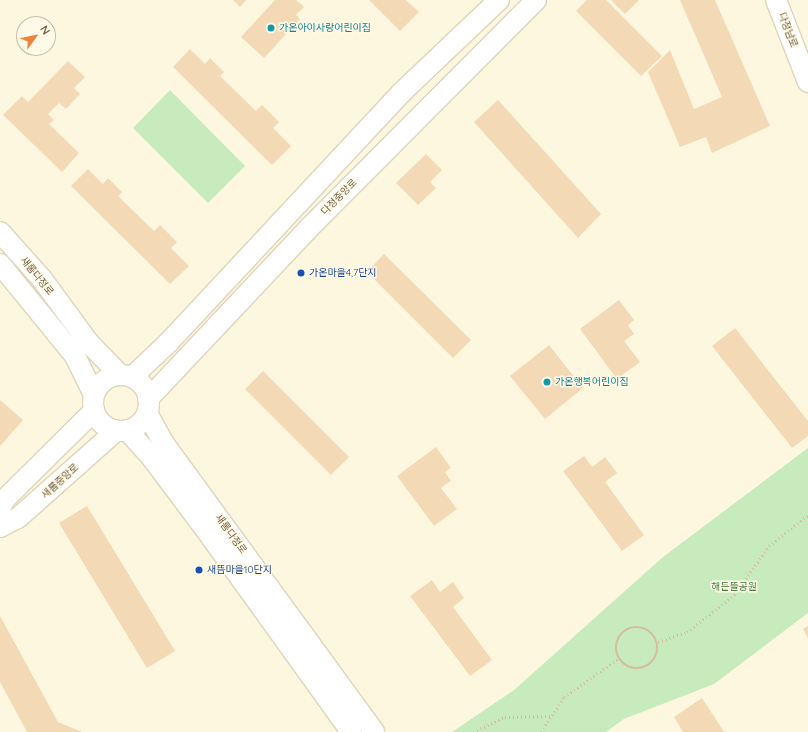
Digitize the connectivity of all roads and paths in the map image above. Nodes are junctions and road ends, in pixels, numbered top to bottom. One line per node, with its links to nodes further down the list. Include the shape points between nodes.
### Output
1 (499, 0): 7 (street, via 401,93 168,343)
2 (536, 0): 9 (street, 다정중앙로, via 308,229)
3 (776, 0): 4 (street, 다정남로)
4 (808, 82)
5 (0, 232): 7 (street, 새롬다정로, via 42,279 89,343)
6 (0, 264): 8 (street, 새롬다정로, via 75,356)
7 (126, 376): 8 (street, via 109,378); 9 (street, via 143,386)
8 (94, 403): 10 (street, via 101,422); 11 (street, via 4,500)
9 (147, 406): 10 (street, via 139,424); 18 (street, 새롬다정로, via 165,445)
10 (122, 430): 13 (street, 새롬중앙로, via 18,518); 17 (street, 새롬다정로, via 175,488)
11 (0, 508)
12 (808, 515): 14 (path, via 769,546 734,595 687,632)
13 (0, 527)
14 (658, 642): 15 (path, via 657,655 649,666 636,669); 15 (path, via 650,630 629,628 619,637)
15 (619, 658): 16 (path, via 580,683 564,697)
16 (552, 716): 19 (path, via 504,717); 20 (path)
17 (351, 732)
18 (374, 732)
19 (473, 732)
20 (541, 732)

